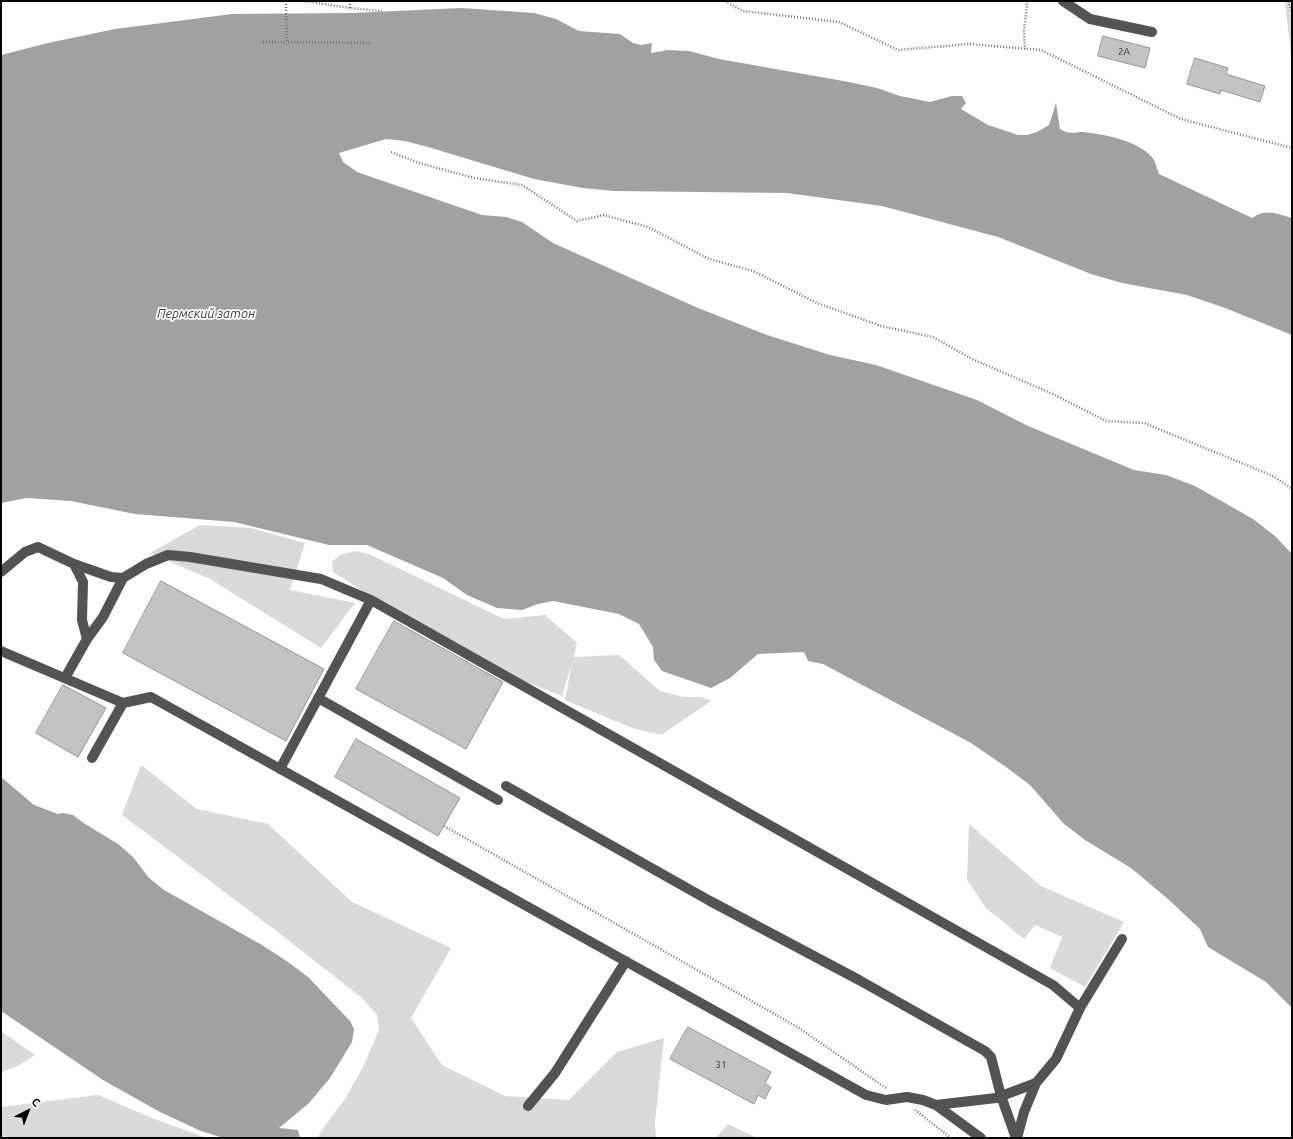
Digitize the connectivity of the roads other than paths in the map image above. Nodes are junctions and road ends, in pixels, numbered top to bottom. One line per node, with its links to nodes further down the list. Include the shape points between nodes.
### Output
1 (1063, 1): 2 (lane, via 1090,18)
2 (1152, 32)
3 (74, 564): 4 (lane, via 38,547 25,552); 5 (lane, via 111,577); 7 (lane, via 83,582 82,620)
4 (1, 572)
5 (123, 578): 6 (lane, via 168,555 320,579); 7 (lane, via 103,617)
6 (371, 600): 10 (lane); 18 (lane, via 1046,981)
7 (87, 639): 9 (lane)
8 (1, 651): 9 (lane)
9 (65, 678): 11 (lane)
10 (318, 698): 13 (lane); 15 (lane)
11 (122, 703): 12 (lane); 13 (lane, via 151,697)
12 (92, 758)
13 (280, 769): 17 (lane)
14 (506, 786): 20 (lane, via 985,1051 991,1057)
15 (498, 800)
16 (1122, 939): 18 (lane)
17 (626, 962): 21 (lane, via 866,1095 886,1100 923,1100); 22 (lane, via 555,1073)
18 (1080, 1008): 19 (lane, via 1056,1059)
19 (1036, 1083): 20 (lane); 24 (lane)
20 (1001, 1096): 21 (lane); 24 (lane)
21 (936, 1105): 23 (lane)
22 (528, 1106)
23 (981, 1138)
24 (1016, 1138)

